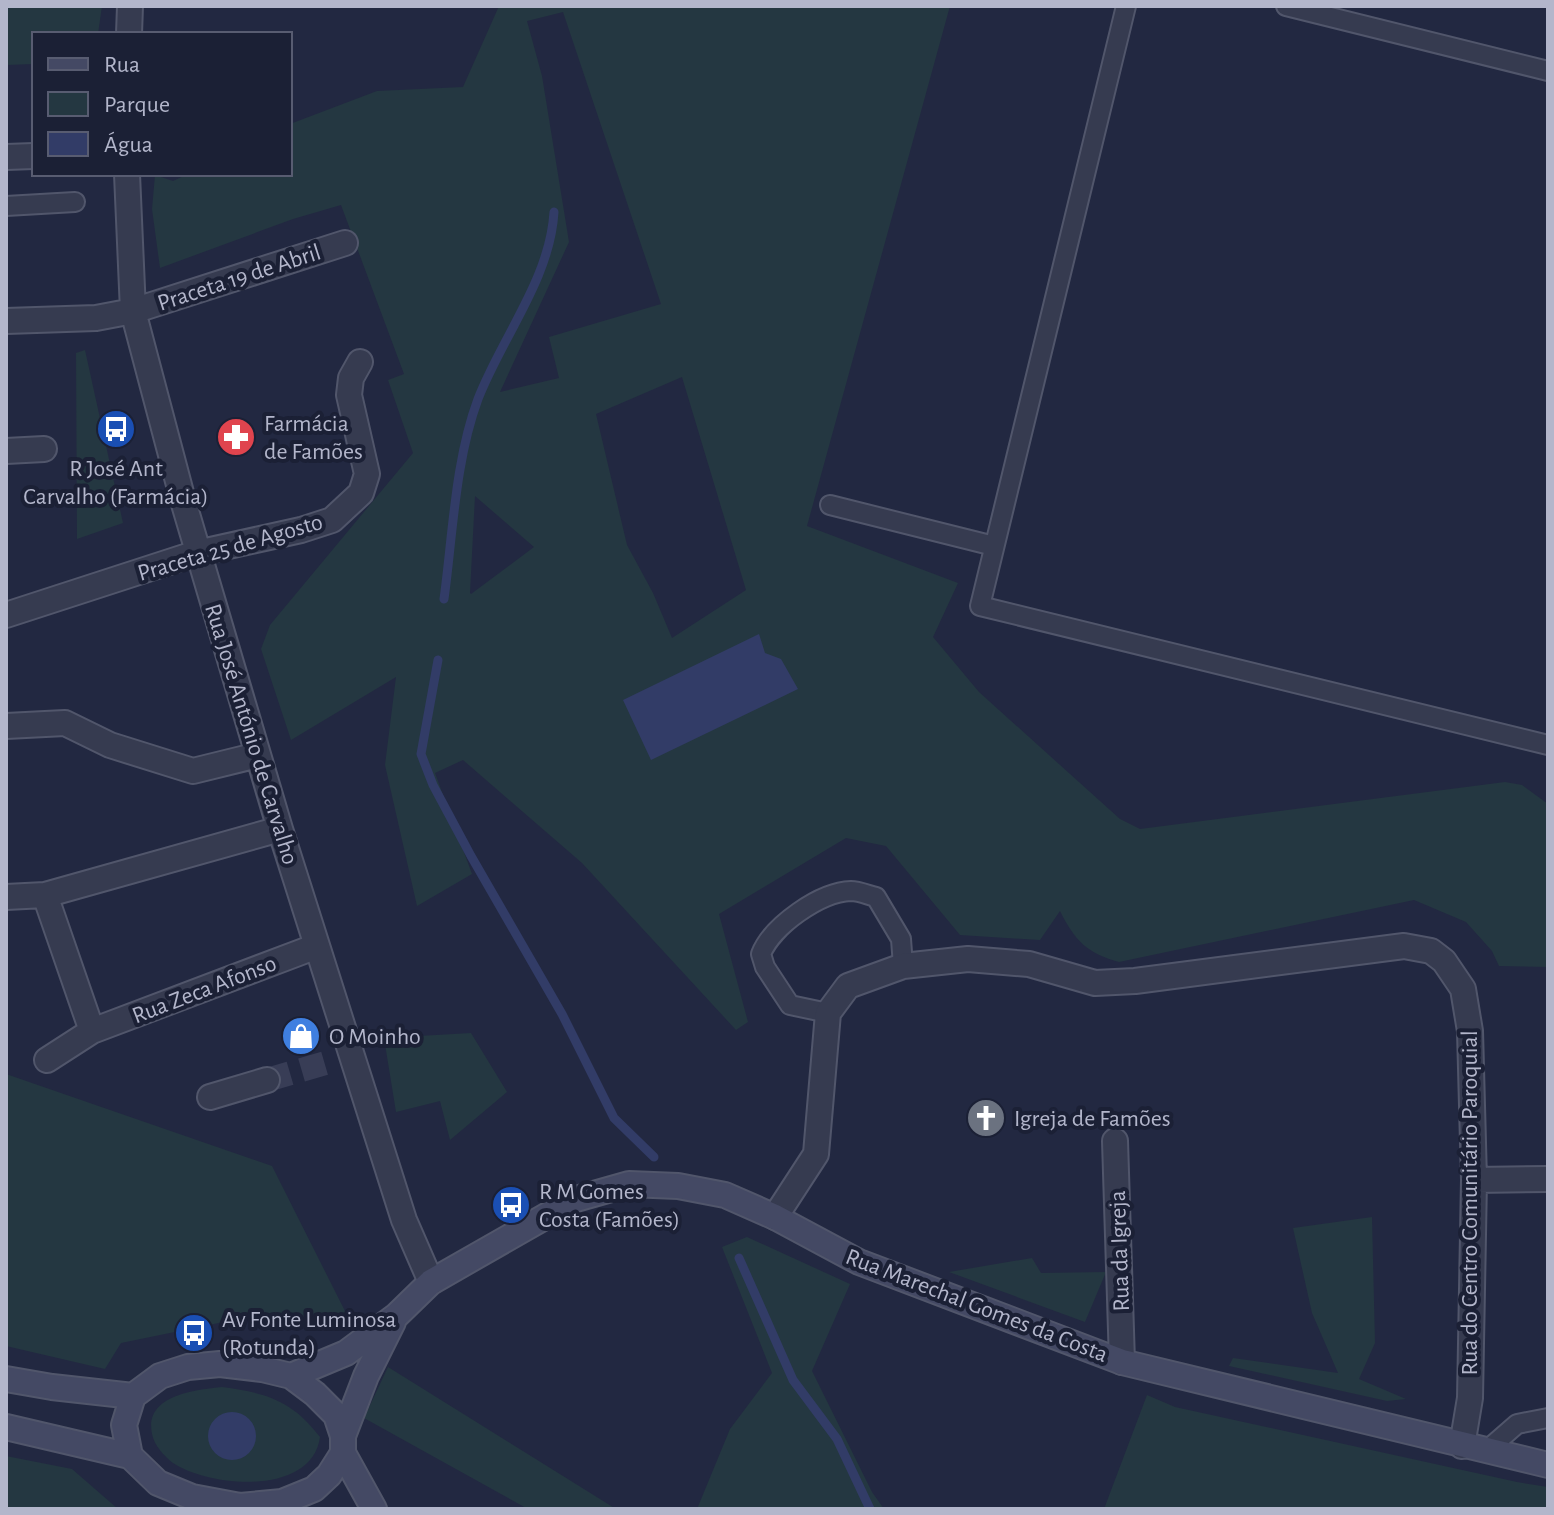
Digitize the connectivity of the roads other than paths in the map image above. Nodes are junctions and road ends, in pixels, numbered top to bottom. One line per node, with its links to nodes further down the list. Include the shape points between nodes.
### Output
1 (130, 6): 4 (street)
2 (1126, 6): 18 (lane)
3 (1286, 6): 5 (lane)
4 (129, 32)
5 (1548, 71)
6 (32, 156): 7 (street)
7 (6, 157)
8 (127, 176): 12 (street, Rua José António de Carvalho)
9 (75, 202): 10 (lane)
10 (6, 206)
11 (345, 243): 12 (street, Praceta 19 de Abril)
12 (133, 311): 13 (street, Praceta 19 de Abril, via 96,318); 19 (street, Rua José António de Carvalho)
13 (6, 321)
14 (360, 362): 19 (street, Praceta 25 de Agosto, via 349,395 367,474 361,493 332,520)
15 (44, 449): 16 (street)
16 (6, 451)
17 (830, 505): 18 (lane)
18 (994, 546): 22 (lane, via 980,606)
19 (197, 553): 20 (street, Praceta 25 de Agosto); 23 (street, Rua José António de Carvalho)
20 (6, 615)
21 (6, 726): 23 (street, via 65,723 110,745 193,771)
22 (1548, 745)
23 (258, 755): 24 (street, Rua José António de Carvalho)
24 (280, 829): 25 (street); 27 (street, Rua José António de Carvalho)
25 (45, 895): 26 (street); 30 (street)
26 (6, 897)
27 (317, 946): 30 (street, Rua Zeca Afonso); 38 (street, Rua José António de Carvalho, via 342,1058)
28 (903, 966): 29 (street, Rua do Centro Comunitário Paroquial, via 848,986); 29 (lane, via 901,939 876,897 854,891 830,895 803,909 766,942 761,954 790,1005); 36 (street, Rua do Centro Comunitário Paroquial, via 968,959 1029,964 1095,983 1404,946 1431,951 1463,989 1470,1031)
29 (828, 1013): 37 (street, via 816,1154)
30 (92, 1031): 31 (street, Rua Zeca Afonso)
31 (47, 1060)
32 (267, 1080): 33 (street)
33 (210, 1097)
34 (1115, 1141): 40 (street, Rua da Igreja)
35 (1548, 1179): 36 (street)
36 (1474, 1180): 47 (street, Rua do Centro Comunitário Paroquial)
37 (775, 1217): 38 (main road, Rua Marechal Gomes da Costa, via 725,1195 629,1184 576,1199); 40 (main road, Rua Marechal Gomes da Costa, via 859,1262)
38 (431, 1282): 39 (main road, Rua Marechal Gomes da Costa)
39 (396, 1316): 41 (main road, Rua Marechal Gomes da Costa, via 346,1353); 46 (main road, Rua Marechal Gomes da Costa, via 366,1376)
40 (1122, 1362): 47 (main road, Rua Marechal Gomes da Costa)
41 (291, 1376): 43 (main road, via 220,1364 188,1367 160,1376); 46 (main road, via 336,1415)
42 (6, 1379): 43 (main road)
43 (133, 1396): 48 (main road, via 124,1425)
44 (1548, 1418): 47 (lane, via 1517,1424)
45 (6, 1427): 48 (main road)
46 (343, 1445): 50 (main road, via 329,1475 314,1489); 52 (main road)
47 (1474, 1449): 49 (main road, Rua Marechal Gomes da Costa)
48 (130, 1456): 50 (main road, via 158,1483 192,1497 240,1506)
49 (1548, 1465)
50 (282, 1502): 51 (main road)
51 (307, 1509)
52 (374, 1509)

